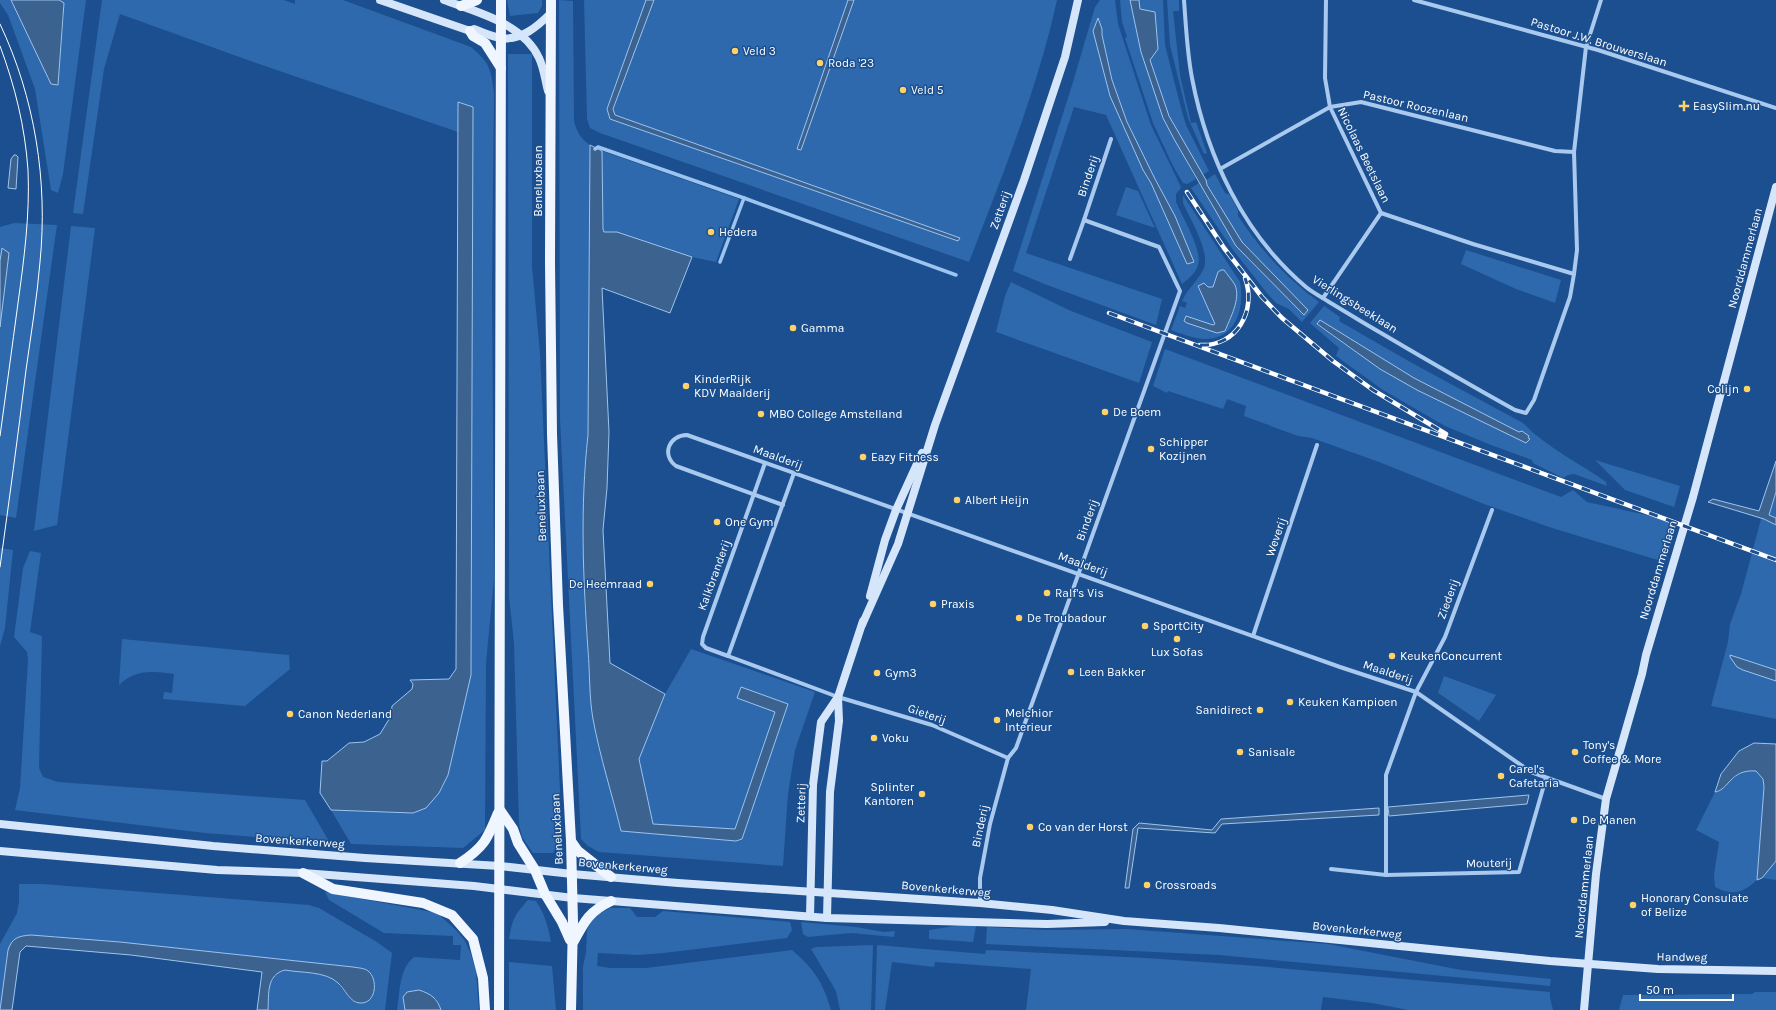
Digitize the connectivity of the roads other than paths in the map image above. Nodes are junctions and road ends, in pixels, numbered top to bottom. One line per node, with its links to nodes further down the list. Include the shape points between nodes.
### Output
1 (380, 0): 14 (main road)
2 (444, 0): 11 (main road)
3 (477, 0): 11 (main road)
4 (501, 0): 13 (main road)
5 (551, 0): 12 (main road, Beneluxbaan)
6 (1078, 0): 31 (main road, Zetterij, via 1065,57 1026,173)
7 (1184, 0): 24 (street, Vierlingsbeeklaan, via 1186,38 1199,111)
8 (1326, 0): 20 (street, Nicolaas Beetslaan, via 1325,78)
9 (1414, 0): 17 (street, Pastoor J.W. Brouwerslaan)
10 (1601, 0): 17 (street)
11 (461, 6): 13 (main road)
12 (551, 13): 15 (main road, via 539,25); 19 (main road, Beneluxbaan)
13 (501, 22): 15 (main road); 16 (main road)
14 (470, 31): 16 (main road, via 474,29); 18 (main road, via 473,36 485,43)
15 (523, 35): 16 (main road); 19 (main road, via 539,58)
16 (501, 38): 18 (main road)
17 (1586, 47): 21 (street, Pastoor J.W. Brouwerslaan); 23 (street)
18 (501, 68): 49 (main road)
19 (552, 103): 51 (main road, Beneluxbaan, via 552,434)
20 (1330, 107): 23 (street, Pastoor Roozenlaan, via 1360,102 1555,150); 24 (street, Pastoor Roozenlaan); 26 (street, Nicolaas Beetslaan)
21 (1776, 108)
22 (1112, 139): 27 (street, Binderij)
23 (1574, 152): 29 (street, via 1577,250)
24 (1220, 169): 30 (street, Vierlingsbeeklaan, via 1256,233 1307,288)
25 (1776, 187): 48 (main road, Noorddammerlaan, via 1693,497)
26 (1381, 213): 29 (street, Nicolaas Beetslaan); 30 (street)
27 (1084, 220): 28 (street, Binderij); 40 (street, Binderij, via 1159,247 1180,291)
28 (1070, 259)
29 (1574, 274): 30 (street, Vierlingsbeeklaan, via 1570,297 1534,400 1526,413 1515,410)
30 (1323, 298)
31 (935, 425): 37 (main road, Zetterij); 39 (main road, Zetterij)
32 (1317, 445): 42 (street, Weverij)
33 (765, 463): 34 (street, Maalderij); 35 (street, Kalkbranderij); 35 (street, Maalderij, via 687,435 678,436 669,444 668,454 676,466)
34 (794, 473): 36 (street); 37 (street, Maalderij)
35 (754, 494): 36 (street, Maalderij); 43 (street, Kalkbranderij, via 703,637 702,644 706,648)
36 (783, 505): 43 (street)
37 (896, 510): 39 (street, Maalderij); 41 (main road, Zetterij, via 885,540)
38 (1492, 510): 44 (street, Ziederij, via 1445,637)
39 (908, 514): 40 (street, Maalderij); 41 (main road, Zetterij, via 898,544)
40 (1078, 574): 42 (street, Maalderij); 46 (street, Binderij, via 1016,748)
41 (862, 625): 45 (main road, Zetterij)
42 (1253, 636): 44 (street, Maalderij)
43 (728, 656): 45 (street, Kalkbranderij)
44 (1416, 692): 47 (street, Maalderij, via 1531,772); 59 (street, via 1386,775)
45 (838, 697): 46 (street, Gieterij, via 932,725); 62 (main road, Zetterij, via 821,722 813,785); 63 (main road, Zetterij, via 839,722 830,792)
46 (1008, 758): 67 (street, Binderij, via 990,824 980,878)
47 (1546, 778): 48 (street, Maalderij); 59 (street, Mouterij, via 1519,872)
48 (1606, 799): 72 (main road, Noorddammerlaan)
49 (500, 810): 53 (main road, via 484,844); 54 (main road); 56 (main road)
50 (0, 824): 53 (main road, Bovenkerkerweg, via 213,846)
51 (571, 841): 58 (main road, Beneluxbaan); 60 (main road, via 578,851)
52 (0, 851): 57 (main road, Bovenkerkerweg, via 217,870)
53 (460, 863): 54 (main road, Bovenkerkerweg)
54 (500, 866): 56 (main road, Bovenkerkerweg); 61 (main road)
55 (1330, 869): 59 (street, Mouterij)
56 (534, 870): 58 (main road, Bovenkerkerweg); 64 (main road)
57 (303, 873): 61 (main road, Bovenkerkerweg); 74 (main road, via 333,889 423,903 452,915 473,939 483,978)
58 (572, 874): 60 (main road, Bovenkerkerweg); 65 (main road, Beneluxbaan)
59 (1386, 875)
60 (612, 877): 62 (main road, Bovenkerkerweg)
61 (499, 889): 64 (main road, Bovenkerkerweg); 75 (main road)
62 (810, 891): 63 (main road, Bovenkerkerweg); 68 (main road, Zetterij)
63 (828, 892): 67 (main road, Bovenkerkerweg); 69 (main road, Zetterij)
64 (545, 894): 65 (main road, Bovenkerkerweg); 71 (main road)
65 (573, 898): 66 (main road, Bovenkerkerweg); 71 (main road, Beneluxbaan)
66 (611, 901): 68 (main road, Bovenkerkerweg); 71 (main road, via 598,907 586,918)
67 (980, 903): 70 (main road, Bovenkerkerweg)
68 (810, 916): 69 (main road, Bovenkerkerweg)
69 (827, 918): 70 (main road, Bovenkerkerweg, via 1047,924)
70 (1124, 921): 72 (main road, Bovenkerkerweg)
71 (572, 944): 76 (main road, Beneluxbaan)
72 (1588, 964): 73 (main road, Handweg, via 1658,969); 77 (main road, Noorddammerlaan)
73 (1776, 971)
74 (485, 1010)
75 (499, 1010)
76 (571, 1010)
77 (1584, 1010)

